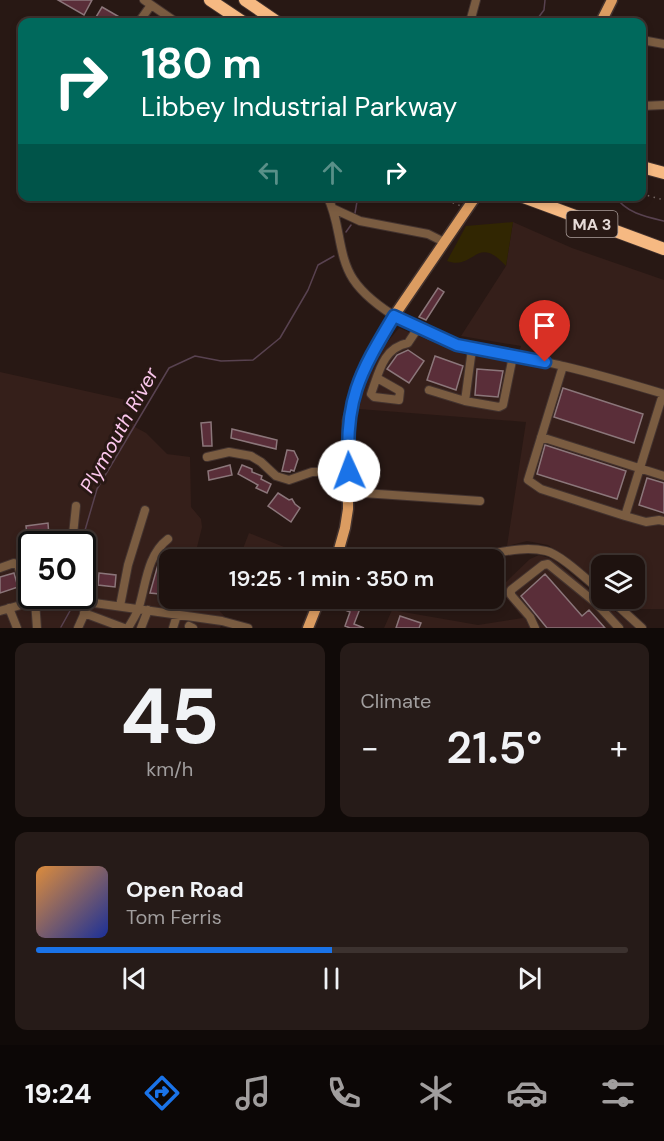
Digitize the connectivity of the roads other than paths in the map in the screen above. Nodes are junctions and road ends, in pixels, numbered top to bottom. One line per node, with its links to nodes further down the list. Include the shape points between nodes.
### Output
1 (210, 0): 8 (highway)
2 (245, 0): 9 (highway)
3 (476, 0): 10 (street)
4 (612, 0): 11 (main road)
5 (147, 2): 6 (street); 7 (street)
6 (141, 18)
7 (164, 18)
8 (237, 18)
9 (271, 18)
10 (471, 18)
11 (603, 18)
12 (646, 41): 13 (street)
13 (664, 44)
14 (664, 105): 15 (street)
15 (646, 106)
16 (646, 168): 17 (highway)
17 (664, 173)
18 (329, 201): 21 (street)
19 (472, 201): 22 (main road)
20 (534, 201): 23 (highway, MA 3)
21 (333, 209): 22 (street, via 360,221 428,234); 24 (street, via 352,279 370,299)
22 (444, 242): 24 (main road)
23 (664, 249)
24 (394, 316): 25 (street); 36 (main road, via 365,364 356,388 348,421)
25 (418, 328): 26 (street); 29 (street, via 408,343 390,351)
26 (472, 349): 27 (street); 32 (street)
27 (513, 356): 28 (street); 32 (street, via 503,405)
28 (563, 366): 31 (street); 33 (street)
29 (377, 378)
30 (429, 390): 32 (street)
31 (663, 394): 35 (street)
32 (465, 401)
33 (541, 437): 35 (street); 42 (street, via 528,480 542,489)
34 (207, 457): 36 (street, via 240,453 289,480 312,472)
35 (640, 468): 37 (street); 42 (street)
36 (349, 471): 38 (main road)
37 (664, 476)
38 (349, 492): 39 (street); 46 (main road)
39 (480, 501)
40 (76, 506): 44 (street)
41 (145, 510): 52 (street)
42 (625, 516): 43 (street, via 645,522)
43 (664, 521)
44 (73, 531)
45 (168, 539): 58 (street, via 153,558)
46 (338, 549)
47 (504, 552): 50 (street, via 546,551)
48 (18, 565): 49 (street)
49 (0, 568)
50 (591, 583)
51 (96, 603): 52 (street)
52 (120, 606): 58 (street)
53 (33, 609): 62 (street)
54 (86, 609): 59 (street)
55 (316, 609): 71 (main road)
56 (621, 609): 74 (street)
57 (4, 610): 63 (street)
58 (143, 610): 60 (street); 66 (street); 67 (street)
59 (84, 613): 65 (street); 66 (street)
60 (177, 615): 61 (street); 68 (street)
61 (192, 617): 69 (street); 70 (street)
62 (37, 627): 64 (street)
63 (17, 628)
64 (48, 628)
65 (78, 628)
66 (126, 628)
67 (141, 628)
68 (173, 628)
69 (190, 628)
70 (248, 628)
71 (308, 628)
72 (535, 628): 73 (street, via 511,590 548,564 596,603)
73 (619, 628)
74 (642, 628)

